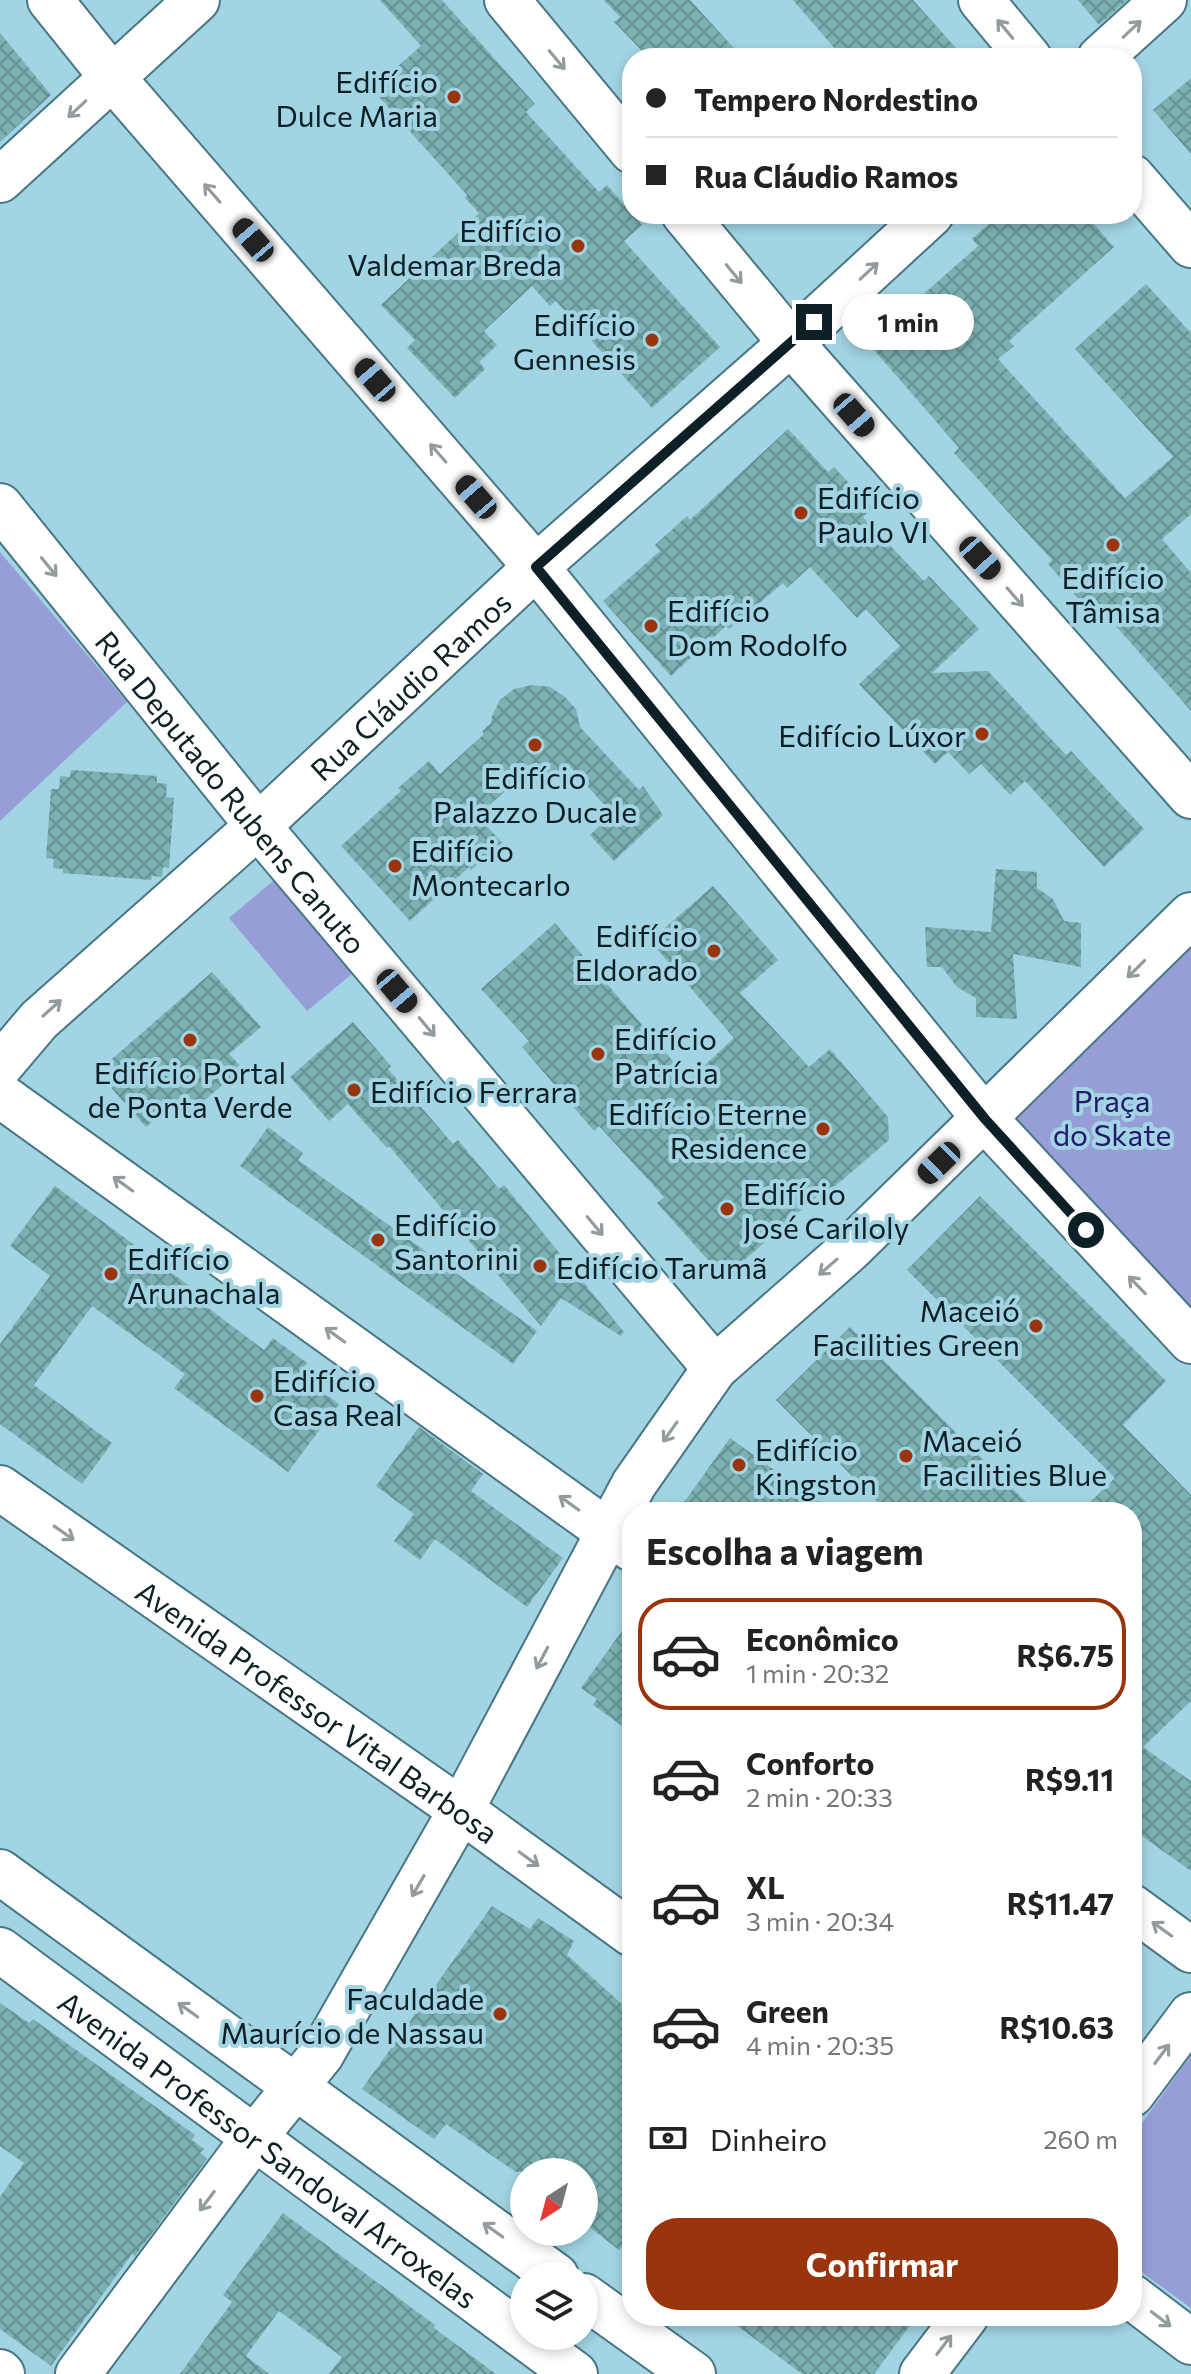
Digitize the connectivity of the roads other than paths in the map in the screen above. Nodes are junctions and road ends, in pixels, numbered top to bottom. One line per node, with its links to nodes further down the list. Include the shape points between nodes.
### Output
1 (50, 0): 8 (street)
2 (197, 0): 8 (street)
3 (507, 0): 9 (street, one-way to 9)
4 (981, 0): 6 (street, one-way to 4)
5 (1164, 0): 7 (street, one-way to 5)
6 (1021, 48)
7 (1111, 48)
8 (112, 77): 10 (street, one-way to 10); 17 (street, one-way to 8)
9 (622, 139)
10 (0, 180)
11 (1142, 189): 14 (street)
12 (692, 224): 15 (street, one-way to 15)
13 (920, 224): 15 (street, Rua Cláudio Ramos, one-way to 13)
14 (1191, 245)
15 (791, 343): 17 (street, Rua Cláudio Ramos); 18 (street, one-way to 18)
16 (0, 506): 19 (street, Rua Deputado Rubens Canuto, one-way to 19)
17 (536, 567): 19 (street, Rua Cláudio Ramos); 23 (street)
18 (1191, 796)
19 (258, 826): 21 (street, Rua Cláudio Ramos, one-way to 19, via 39,1020); 25 (street, Rua Deputado Rubens Canuto, one-way to 25)
20 (1191, 915): 23 (street, one-way to 23)
21 (0, 1066)
22 (0, 1095): 28 (street, one-way to 22)
23 (985, 1119): 24 (street, one-way to 23); 25 (street, one-way to 25, via 849,1250)
24 (1191, 1341)
25 (715, 1368): 27 (street, one-way to 27, via 634,1484)
26 (0, 1488): 29 (street, Avenida Professor Vital Barbosa, one-way to 29)
27 (630, 1502)
28 (620, 1540): 29 (street, one-way to 29)
29 (461, 1810): 32 (street, Avenida Professor Vital Barbosa, one-way to 32); 37 (street, one-way to 37, via 321,2055)
30 (0, 1872): 37 (street, one-way to 30)
31 (1142, 1914): 34 (street, one-way to 31)
32 (622, 1927)
33 (0, 1950): 38 (street, Avenida Professor Sandoval Arroxelas)
34 (1191, 1950)
35 (1191, 2015): 36 (street, one-way to 35)
36 (1142, 2081)
37 (296, 2089): 38 (street); 39 (street, one-way to 37)
38 (254, 2138): 46 (street, one-way to 46); 47 (street, Avenida Professor Sandoval Arroxelas)
39 (537, 2262)
40 (1142, 2305): 45 (street, one-way to 45)
41 (598, 2306): 42 (street)
42 (622, 2323)
43 (626, 2326): 48 (street)
44 (958, 2326): 49 (street, one-way to 44)
45 (1191, 2342)
46 (78, 2374)
47 (575, 2374)
48 (693, 2374)
49 (922, 2374)

